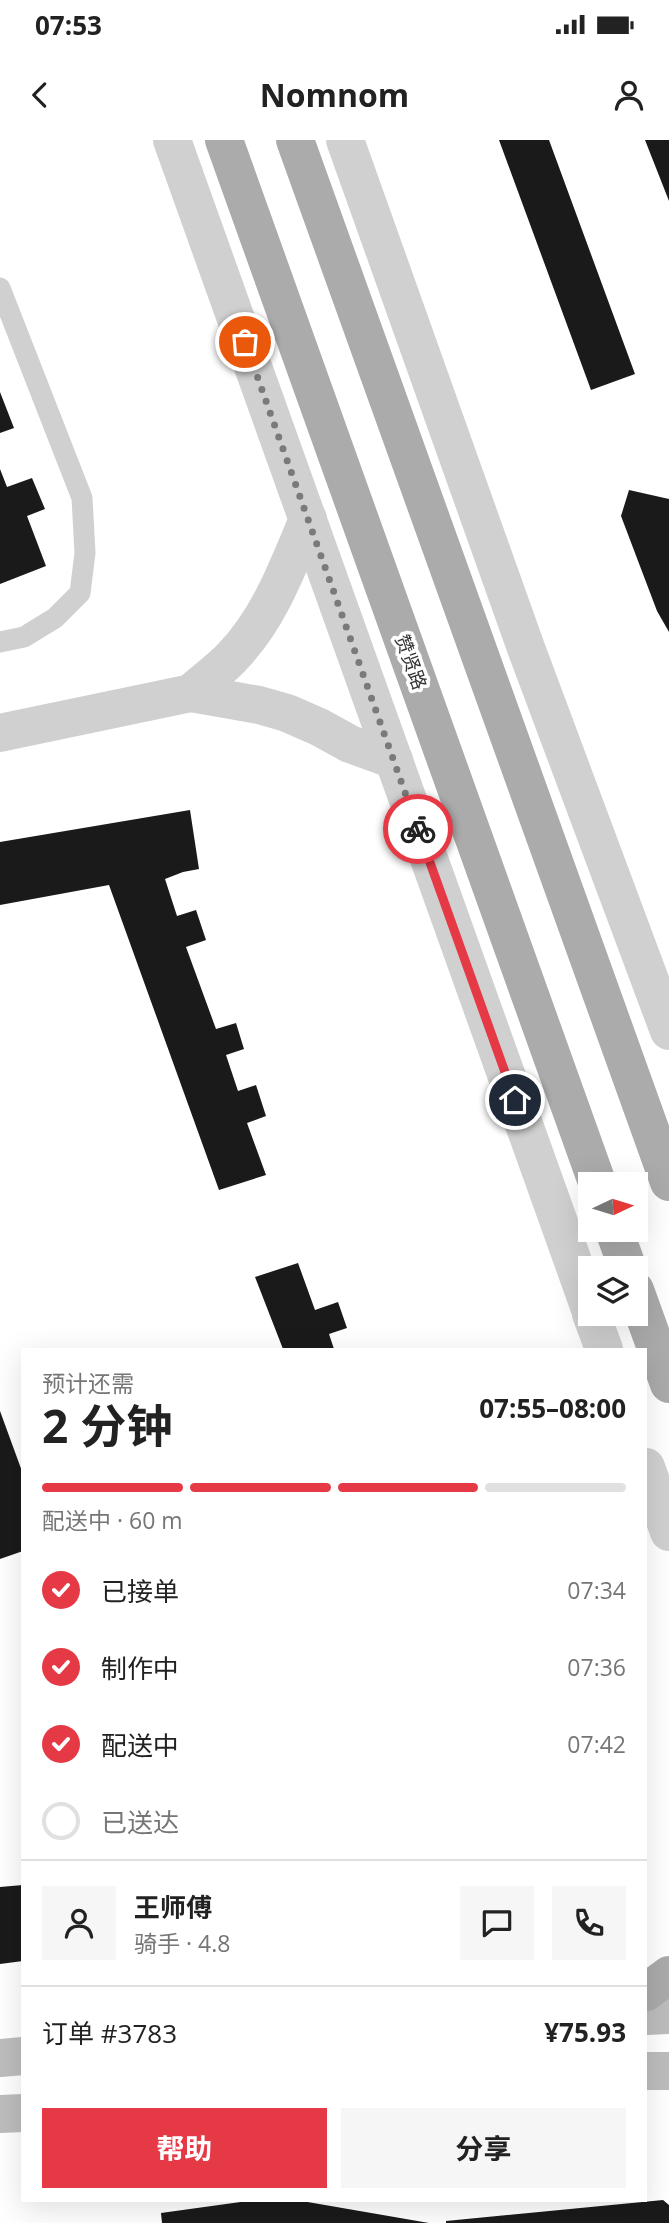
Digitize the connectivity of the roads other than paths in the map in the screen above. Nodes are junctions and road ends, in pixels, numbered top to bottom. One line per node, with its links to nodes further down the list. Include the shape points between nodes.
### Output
1 (172, 140): 6 (street)
2 (224, 140): 12 (main road, 赞贤路)
3 (295, 140): 13 (main road)
4 (345, 140): 11 (street, via 526,649)
5 (0, 288): 7 (lane, via 82,498 85,553 80,593 55,618 24,637)
6 (308, 519): 8 (street, via 275,596 254,630 232,657); 10 (street)
7 (0, 642)
8 (191, 693): 9 (street); 10 (street, via 287,713)
9 (0, 733)
10 (394, 760): 14 (street)
11 (666, 1016)
12 (593, 1172)
13 (669, 1182)
14 (578, 1276)
15 (596, 1326): 17 (street)
16 (648, 1326): 18 (main road)
17 (604, 1348)
18 (669, 1384)
19 (647, 1469): 20 (street)
20 (669, 1532)
21 (669, 1975): 22 (main road)
22 (647, 1991)
23 (669, 2015): 24 (main road)
24 (647, 2016)
25 (21, 2056): 26 (main road)
26 (0, 2058)
27 (647, 2071): 28 (main road)
28 (669, 2071)
29 (21, 2113): 30 (main road)
30 (0, 2114)

